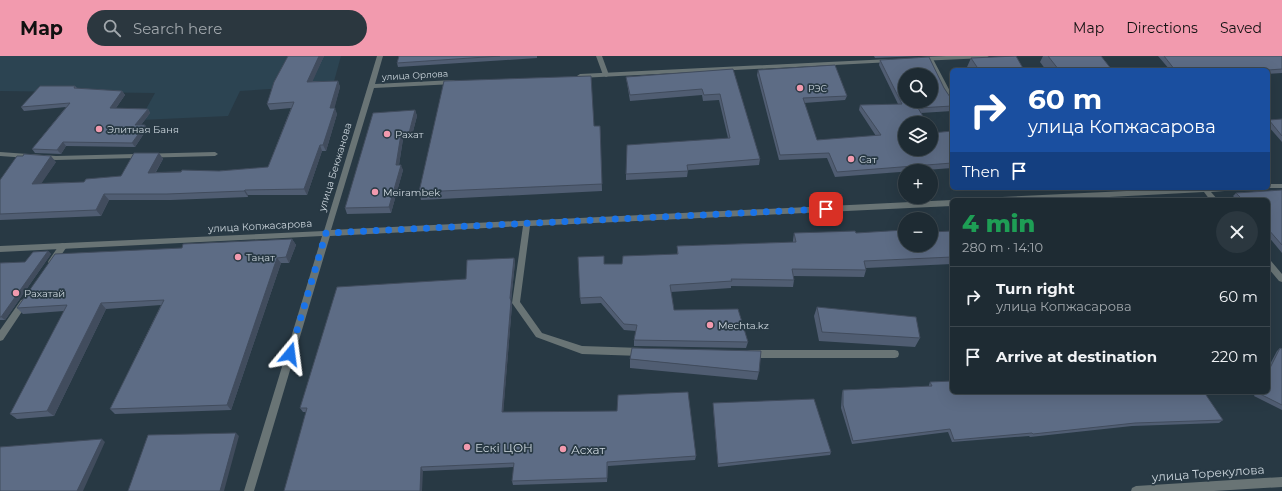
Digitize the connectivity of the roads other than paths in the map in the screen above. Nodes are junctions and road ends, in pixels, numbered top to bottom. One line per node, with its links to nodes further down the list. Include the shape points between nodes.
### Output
1 (380, 56): 10 (street, улица Бекжанова)
2 (599, 56): 7 (street)
3 (986, 56): 4 (street)
4 (930, 59): 6 (street); 11 (street)
5 (899, 60): 7 (street)
6 (914, 60)
7 (606, 75): 8 (street)
8 (575, 77)
9 (457, 82): 10 (street, улица Орлова)
10 (371, 86): 22 (street, улица Бекжанова)
11 (950, 97)
12 (0, 154): 13 (street, via 56,158)
13 (215, 154)
14 (1270, 186): 15 (street)
15 (1282, 186)
16 (1186, 190): 18 (street)
17 (1205, 190): 19 (street)
18 (1039, 198)
19 (1212, 198)
20 (950, 203): 21 (street, улица Копжасарова)
21 (527, 224): 22 (street, улица Копжасарова); 30 (street, via 516,303 539,335 582,350)
22 (326, 233): 23 (street, улица Копжасарова); 34 (street, улица Бекжанова)
23 (63, 246): 24 (street, улица Копжасарова); 26 (street)
24 (0, 249)
25 (1270, 265): 27 (street)
26 (45, 272)
27 (1282, 279)
28 (27, 298): 29 (street)
29 (0, 337)
30 (650, 352)
31 (741, 354): 32 (street)
32 (895, 354)
33 (1282, 482): 35 (street, улица Торекулова)
34 (249, 491)
35 (1136, 491)

